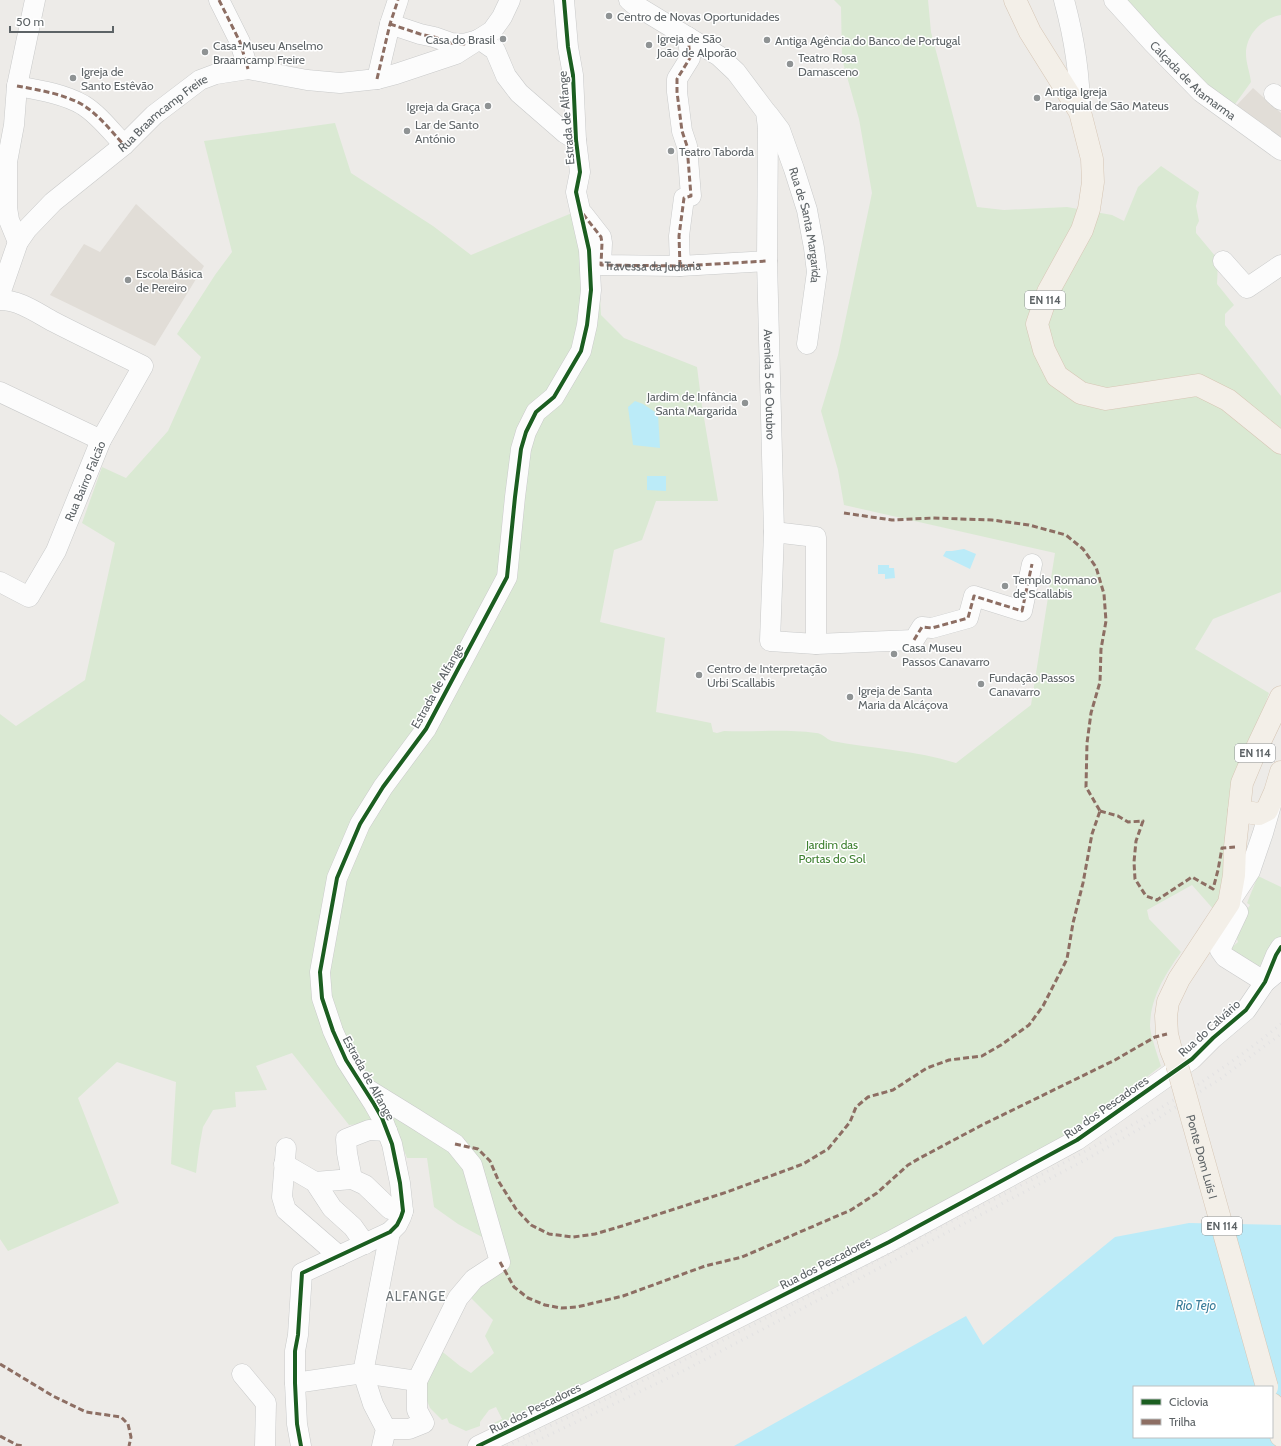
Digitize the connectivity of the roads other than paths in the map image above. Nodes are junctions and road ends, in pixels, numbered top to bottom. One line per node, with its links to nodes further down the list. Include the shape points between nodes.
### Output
1 (34, 0): 15 (street)
2 (219, 0): 13 (street, via 240,42)
3 (510, 0): 12 (street, Rua Braamcamp Freire, via 492,32)
4 (564, 0): 18 (street, Estrada de Alfange, via 573,75)
5 (630, 0): 11 (street, Rua de Santa Margarida)
6 (1015, 0): 16 (main road, EN 114, via 1030,32)
7 (1064, 0): 16 (street, via 1074,41 1080,88)
8 (1114, 0): 20 (street, Calçada de Atamarma, via 1201,92)
9 (393, 1): 10 (street)
10 (390, 24): 12 (street, via 451,43 464,44); 14 (street)
11 (688, 37): 17 (street, Rua de Santa Margarida, via 719,56 736,72); 27 (street, via 690,58 677,79 678,106 687,146 691,196 684,198 678,236)
12 (479, 39): 14 (street, Rua Braamcamp Freire, via 456,54); 18 (street, via 495,50 506,76 519,93 565,134)
13 (248, 69): 14 (street, Rua Braamcamp Freire, via 324,82); 19 (street, Rua Braamcamp Freire, via 216,74 200,80 154,115)
14 (378, 79)
15 (11, 90): 19 (street, via 36,89 69,98 84,106 102,121); 22 (street, via 14,125 7,162)
16 (1080, 112): 33 (main road, EN 114, via 1092,159 1093,182 1089,209 1082,230 1048,292 1037,324 1044,350 1057,376 1081,393 1106,399 1198,385 1228,400)
17 (767, 120): 24 (street, Avenida 5 de Outubro); 30 (street, Rua de Santa Margarida, via 774,121 780,130 810,223 817,272)
18 (576, 140): 21 (street, Estrada de Alfange, via 580,172 576,192)
19 (124, 144): 23 (street, Rua Braamcamp Freire, via 53,202 26,229)
20 (1281, 150)
21 (580, 211): 27 (street, Travessa da Judiaria, via 601,237 601,265); 47 (street, Estrada de Alfange, via 589,250 590,290 587,325 581,351 571,370 554,397 536,412 526,432 515,497 506,577 426,730 383,787 360,824 337,878 320,972 322,998 340,1049)
22 (5, 218): 23 (street)
23 (18, 242): 28 (street, Rua Braamcamp Freire)
24 (767, 261): 27 (street, Travessa da Judiaria); 34 (street, Avenida 5 de Outubro)
25 (1223, 261): 26 (street, via 1241,291)
26 (1281, 265)
27 (680, 266)
28 (0, 294)
29 (0, 300): 32 (street, Rua Bairro Falcão, via 10,300 26,306 143,366)
30 (807, 344)
31 (0, 392): 32 (street)
32 (101, 440): 36 (street, Rua Bairro Falcão, via 56,551 29,597)
33 (1281, 442)
34 (774, 532): 37 (street, via 816,537); 37 (street, Avenida 5 de Outubro, via 770,641)
35 (1032, 564): 37 (street, via 1022,611 974,596 968,618 932,628 922,626 914,640)
36 (0, 582)
37 (816, 644)
38 (1281, 697): 41 (main road, EN 114, via 1242,783)
39 (1280, 775): 40 (main road)
40 (1271, 805): 41 (main road, via 1268,810 1259,814); 42 (street, via 1250,870)
41 (1239, 811): 42 (main road, EN 114)
42 (1229, 903): 45 (street, via 1238,912 1220,950 1225,957); 46 (main road, EN 114, via 1179,979 1168,1002 1167,1034)
43 (1281, 947): 45 (street, Rua do Calvário)
44 (1281, 968): 45 (street)
45 (1265, 982): 46 (street, Rua do Calvário, via 1246,1010 1192,1060)
46 (1172, 1071): 59 (main road, Ponte Dom Luís I / EN 114, bridge); 65 (street, Rua dos Pescadores, via 1077,1140 1030,1167 889,1242)
47 (362, 1086): 48 (street, Estrada de Alfange); 57 (street, via 455,1144 472,1165 500,1262 474,1278 458,1298)
48 (387, 1131): 49 (street, via 368,1130 346,1139); 51 (street, Estrada de Alfange, via 400,1183)
49 (352, 1179): 50 (street); 51 (street, via 365,1185 390,1209)
50 (315, 1182): 53 (street, via 332,1208 353,1227); 54 (street, via 285,1156 282,1197 286,1210)
51 (403, 1211): 52 (street, via 397,1225)
52 (390, 1232): 53 (street); 56 (street)
53 (366, 1244): 54 (street)
54 (339, 1256): 58 (street, via 302,1273 295,1351)
55 (242, 1374): 63 (street, via 266,1403)
56 (363, 1374): 57 (street); 58 (street); 62 (street)
57 (417, 1381): 62 (street, via 417,1410 424,1423)
58 (295, 1383): 64 (street)
59 (1267, 1386)
60 (1273, 1408): 61 (main road)
61 (1281, 1436)
62 (384, 1437)
63 (265, 1446)
64 (301, 1446)
65 (478, 1446)

